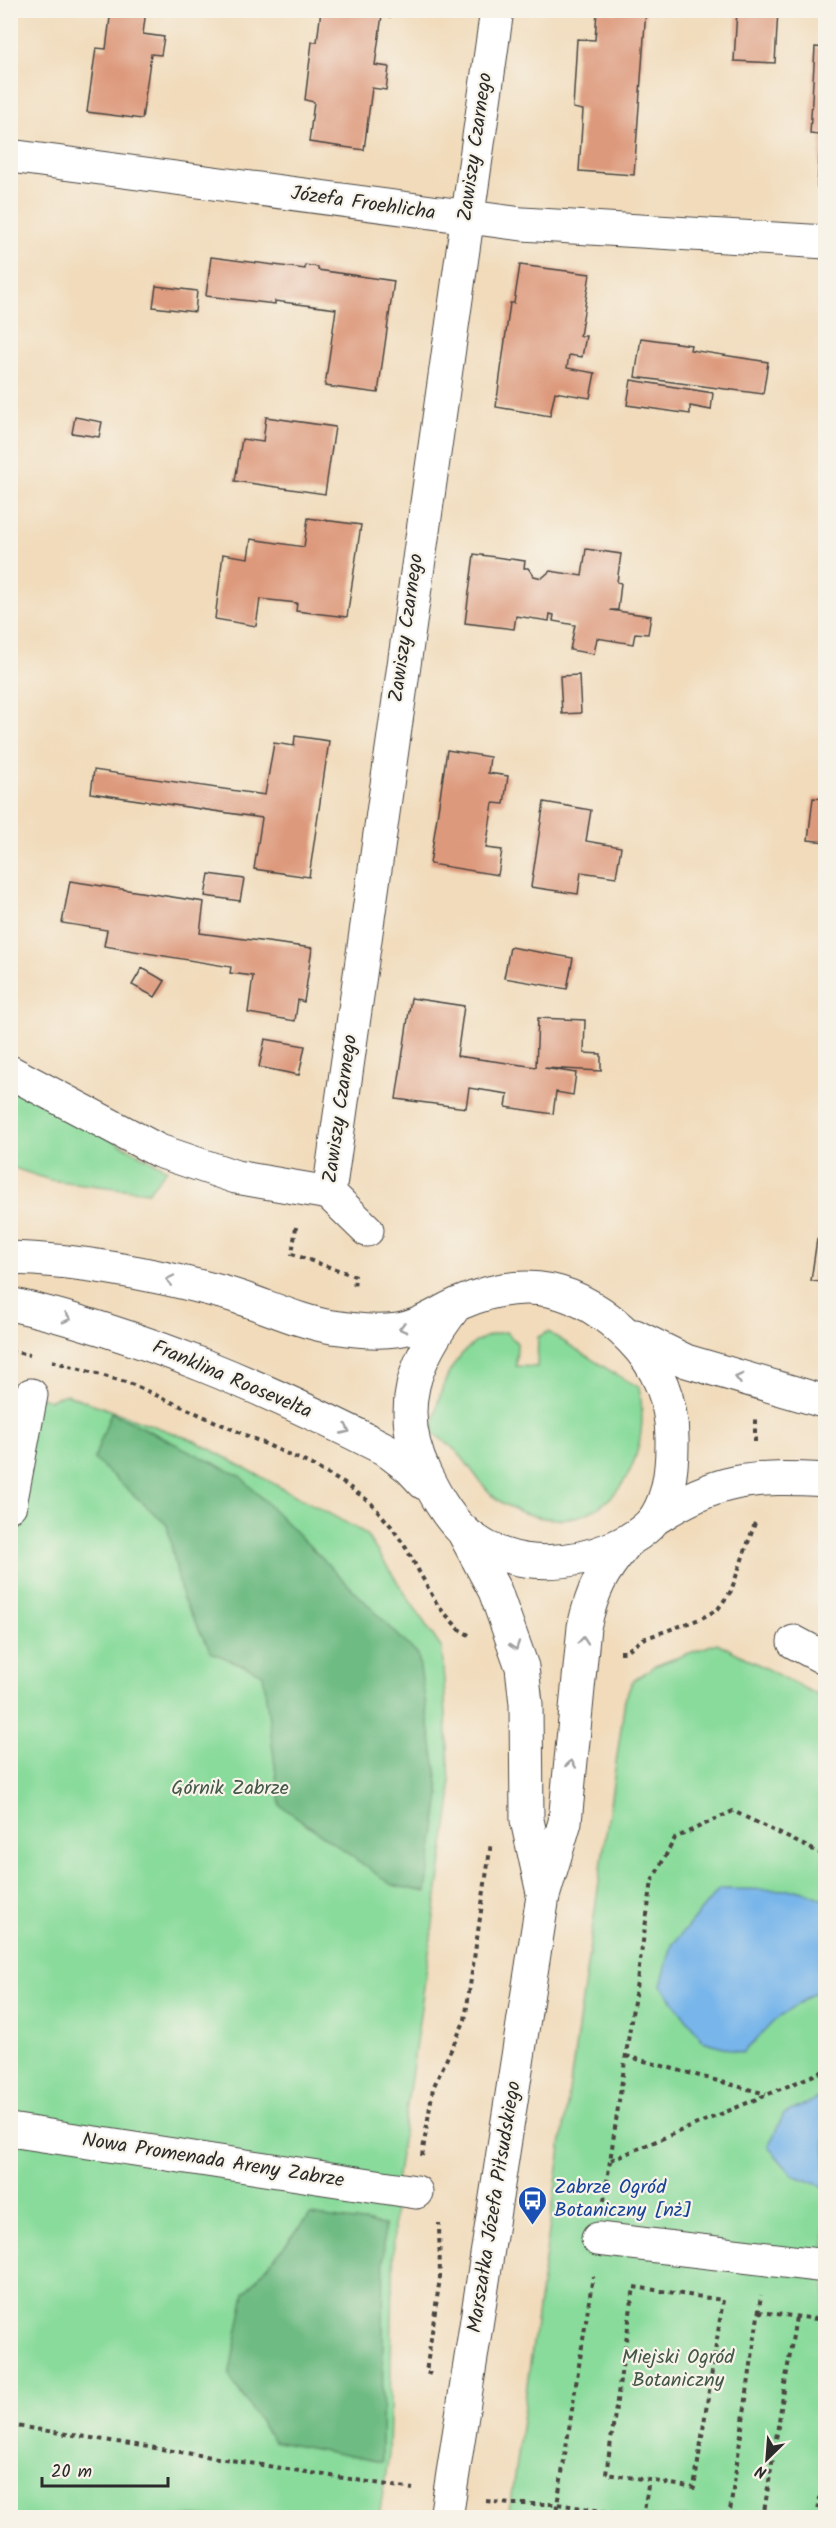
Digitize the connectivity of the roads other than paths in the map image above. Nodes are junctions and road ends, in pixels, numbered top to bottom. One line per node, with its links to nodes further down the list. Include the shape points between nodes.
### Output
1 (497, 10): 3 (street, Zawiszy Czarnego)
2 (10, 156): 3 (street, Józefa Froehlicha)
3 (466, 218): 4 (street, Józefa Froehlicha); 6 (street, Zawiszy Czarnego)
4 (825, 242)
5 (10, 1072): 6 (street, via 159,1151 236,1177)
6 (329, 1193): 7 (street, Zawiszy Czarnego)
7 (368, 1230)
8 (10, 1258): 10 (street, one-way to 8, via 401,1330 371,1332 326,1326 227,1293 158,1277)
9 (10, 1304): 15 (street, Franklina Roosevelta, one-way to 15, via 124,1335 306,1412 385,1449)
10 (456, 1305): 11 (street, via 502,1288 522,1286 576,1298 598,1309); 15 (street, via 421,1359 410,1394 414,1452)
11 (618, 1326): 13 (street, one-way to 11, via 686,1361); 17 (street, via 643,1351 659,1375 668,1401 673,1430 672,1462)
12 (31, 1395): 16 (street)
13 (825, 1402)
14 (825, 1480): 17 (street, via 737,1480 680,1502)
15 (435, 1495): 18 (street)
16 (10, 1506)
17 (656, 1518): 19 (street)
18 (463, 1531): 19 (street, via 518,1559 542,1563 571,1562); 22 (street, Marszałka Józefa Piłsudskiego, one-way to 22, via 495,1591 522,1667 527,1820)
19 (628, 1541): 22 (street, Marszałka Józefa Piłsudskiego, one-way to 19, via 564,1822 590,1599 604,1569)
20 (794, 1642): 21 (street)
21 (825, 1659)
22 (543, 1896): 27 (street, Marszałka Józefa Piłsudskiego)
23 (10, 2130): 24 (street, Nowa Promenada Areny Zabrze)
24 (416, 2192)
25 (598, 2239): 26 (street)
26 (825, 2266)
27 (448, 2506)

